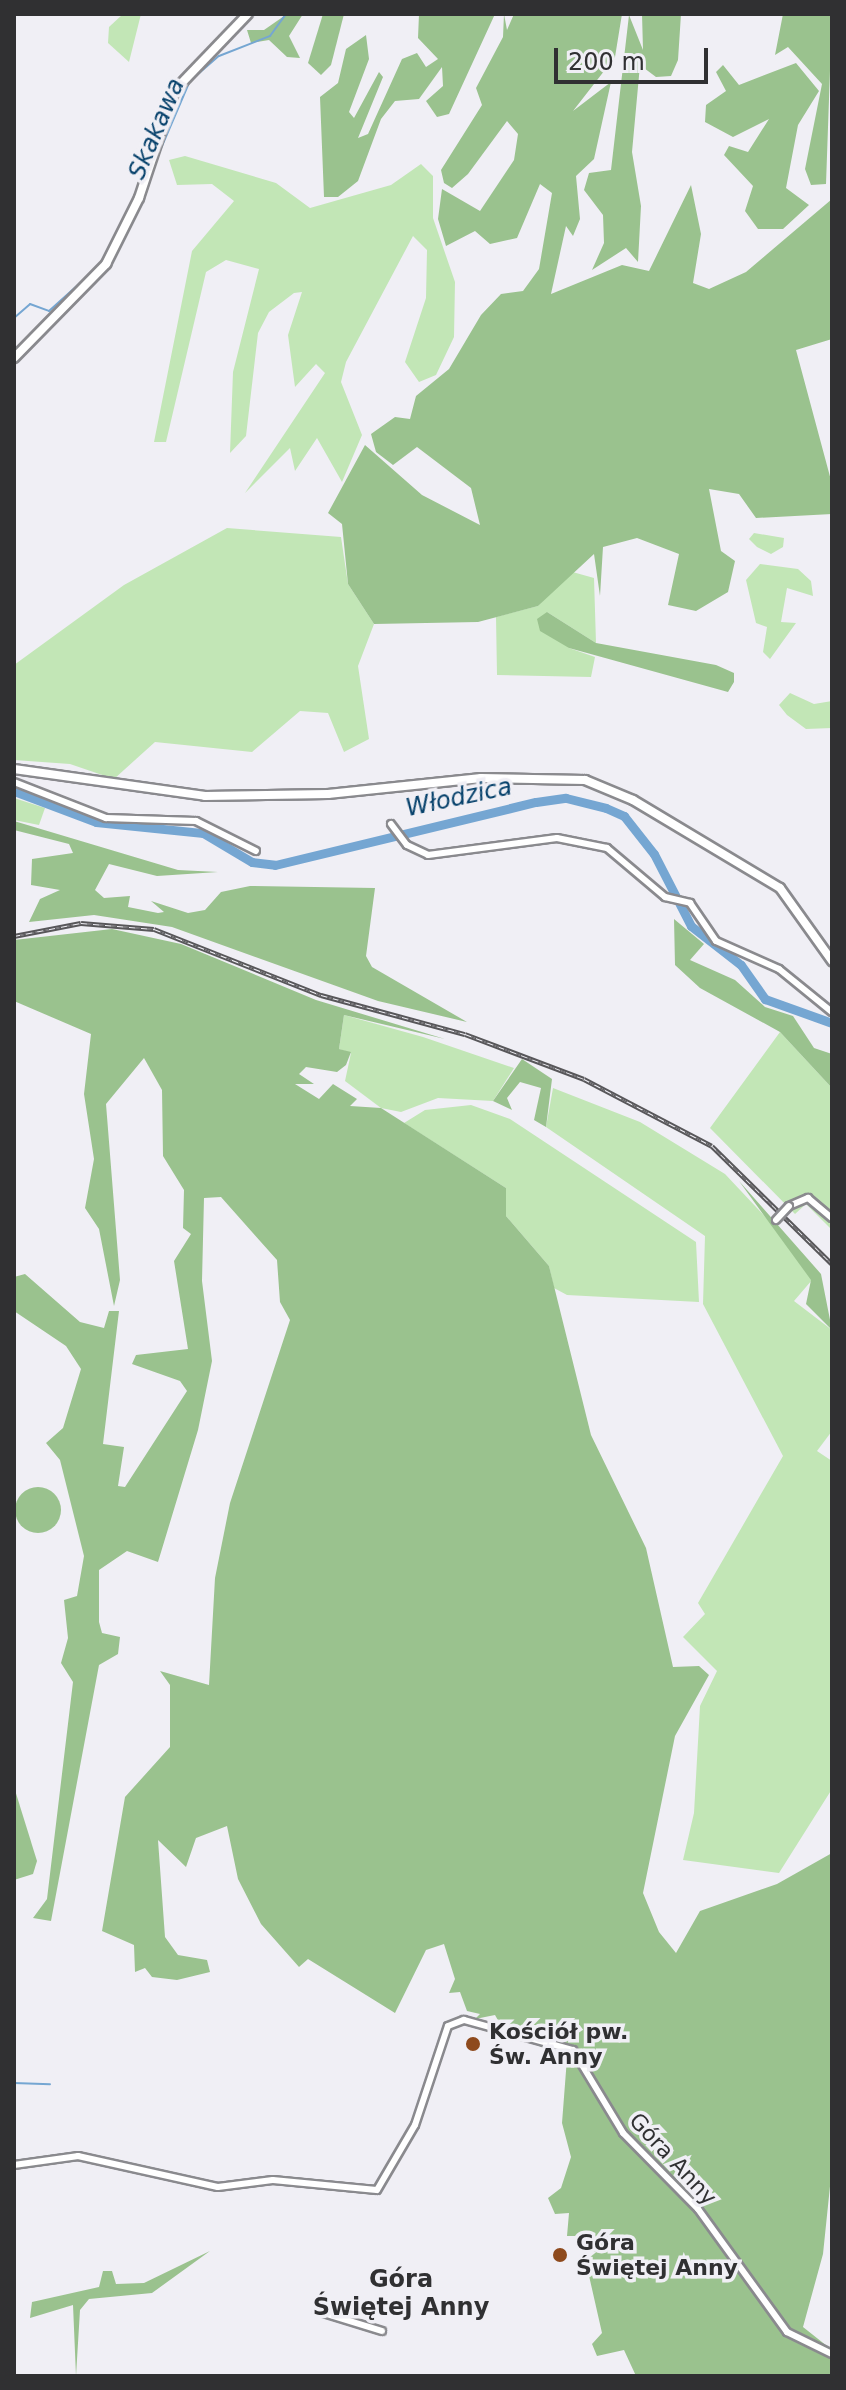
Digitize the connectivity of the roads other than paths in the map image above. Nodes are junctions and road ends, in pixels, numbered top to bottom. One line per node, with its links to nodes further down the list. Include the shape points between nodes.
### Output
1 (248, 14): 2 (street, via 175,90 135,209 106,264)
2 (14, 358)
3 (14, 769): 7 (street, via 205,796 566,778 607,787 780,888)
4 (14, 782): 6 (street, via 106,818 196,821)
5 (394, 825): 8 (street, via 417,851 449,856 557,838 594,843 675,903 685,903 716,941 779,969)
6 (256, 851)
7 (832, 961)
8 (832, 1012)
9 (832, 1218): 10 (street, bridge, via 808,1198 789,1206)
10 (776, 1220)
11 (14, 2165): 14 (street, Góra Anny, via 78,2156 218,2187 273,2180 377,2190 415,2125 448,2026 471,2022 573,2050 623,2133 698,2209 787,2332)
12 (317, 2311): 13 (street)
13 (382, 2331)
14 (832, 2354)

